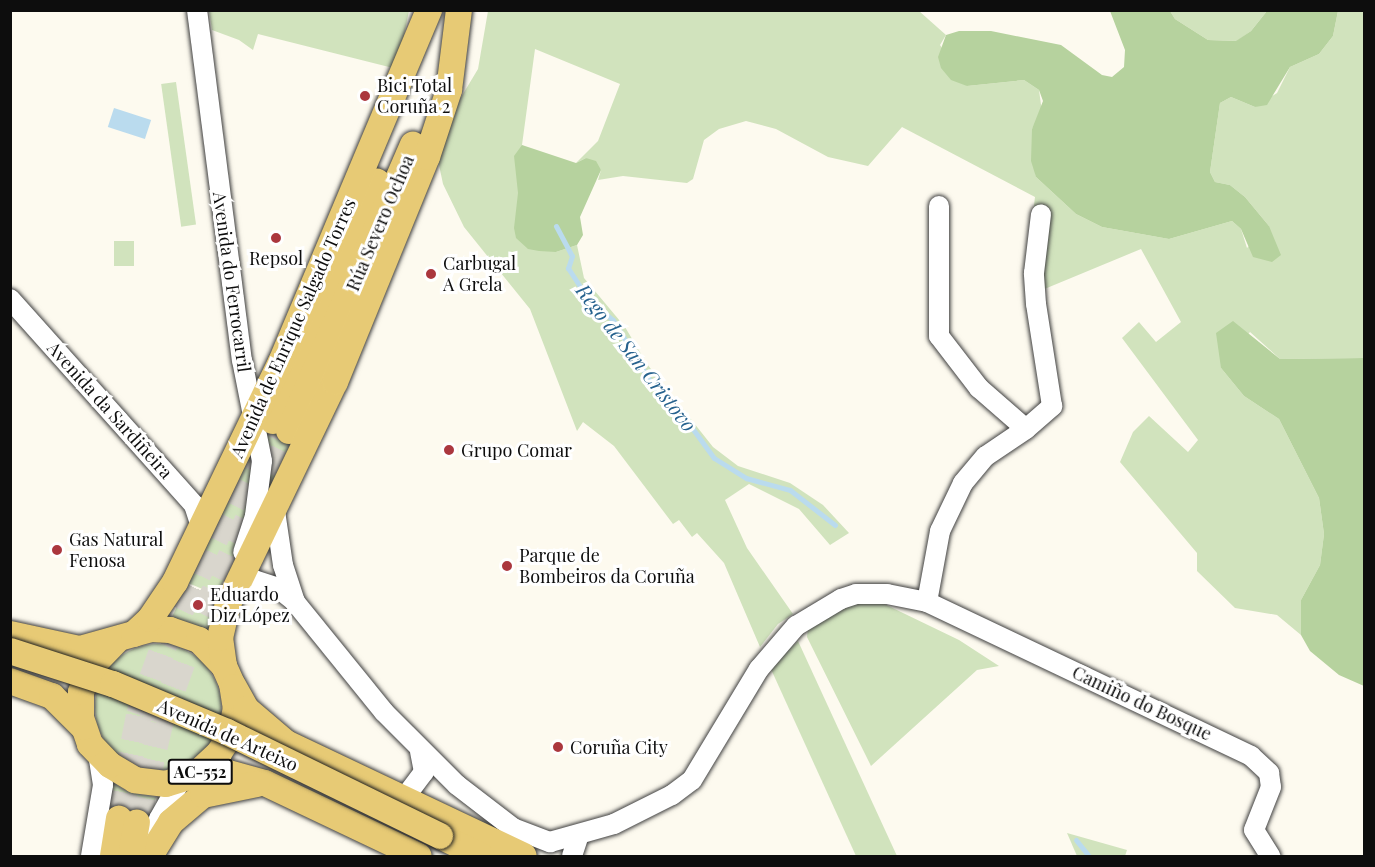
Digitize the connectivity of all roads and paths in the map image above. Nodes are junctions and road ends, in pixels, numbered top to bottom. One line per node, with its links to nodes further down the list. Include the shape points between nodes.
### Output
1 (197, 10): 7 (street, Avenida do Ferrocarril)
2 (459, 11): 7 (main road, Rúa Severo Ochoa, via 411,148); 9 (main road, via 449,90 427,157 335,382)
3 (428, 16): 7 (main road, Avenida de Enrique Salgado Torres)
4 (939, 206): 8 (street, via 939,336 979,388)
5 (1041, 214): 8 (street, via 1035,294 1052,406)
6 (10, 299): 10 (street, Avenida da Sardiñeira, via 194,505)
7 (271, 425): 10 (main road, Avenida de Enrique Salgado Torres); 11 (street, Avenida do Ferrocarril)
8 (1026, 429): 13 (street, via 986,456 963,483 940,531)
9 (275, 511): 11 (main road); 12 (street, via 283,565)
10 (201, 527): 14 (main road, Avenida de Enrique Salgado Torres, via 175,582 150,619); 15 (main road, via 152,600 132,617 82,635)
11 (236, 586): 12 (street, via 254,580 266,583); 17 (main road, via 220,638); 22 (main road, via 233,634 251,692 278,724)
12 (295, 602): 20 (street)
13 (927, 602): 28 (street, Camiño do Bosque, via 887,594 856,594 808,618 759,669 692,780 647,808); 36 (street, Camiño do Bosque, via 1251,756 1269,773 1270,787 1254,830)
14 (125, 638): 15 (main road, via 80,649); 17 (main road, via 161,629 186,635 199,640); 19 (main road, AC-552, via 101,653 86,676 81,692)
15 (12, 640): 29 (main road, Avenida de Arteixo / AC-552, bridge, via 227,732)
16 (10, 662): 29 (main road, Avenida de Arteixo / AC-552, via 108,694 222,741)
17 (228, 675): 22 (main road, via 246,709 273,734); 23 (main road, AC-552, via 236,708 232,730)
18 (10, 681): 19 (main road, via 52,696)
19 (83, 727): 21 (main road, AC-552)
20 (420, 751): 26 (street); 27 (street, via 424,772)
21 (98, 755): 24 (main road, AC-552, via 135,780 166,784); 31 (street, via 103,785)
22 (320, 756): 27 (main road)
23 (207, 767): 24 (main road, AC-552); 25 (main road, AC-552)
24 (181, 780): 30 (street)
25 (265, 783): 29 (main road, AC-552); 30 (main road, via 203,795 171,822)
26 (457, 785): 27 (street, via 433,778); 28 (street, Camiño do Bosque, via 513,828 550,842)
27 (409, 793): 34 (main road)
28 (579, 835): 35 (street)
29 (438, 849): 33 (main road, AC-552)
30 (145, 855): 32 (main road, via 128,821)
31 (91, 856)
32 (113, 856)
33 (481, 856)
34 (524, 856)
35 (572, 856)
36 (1270, 856)

